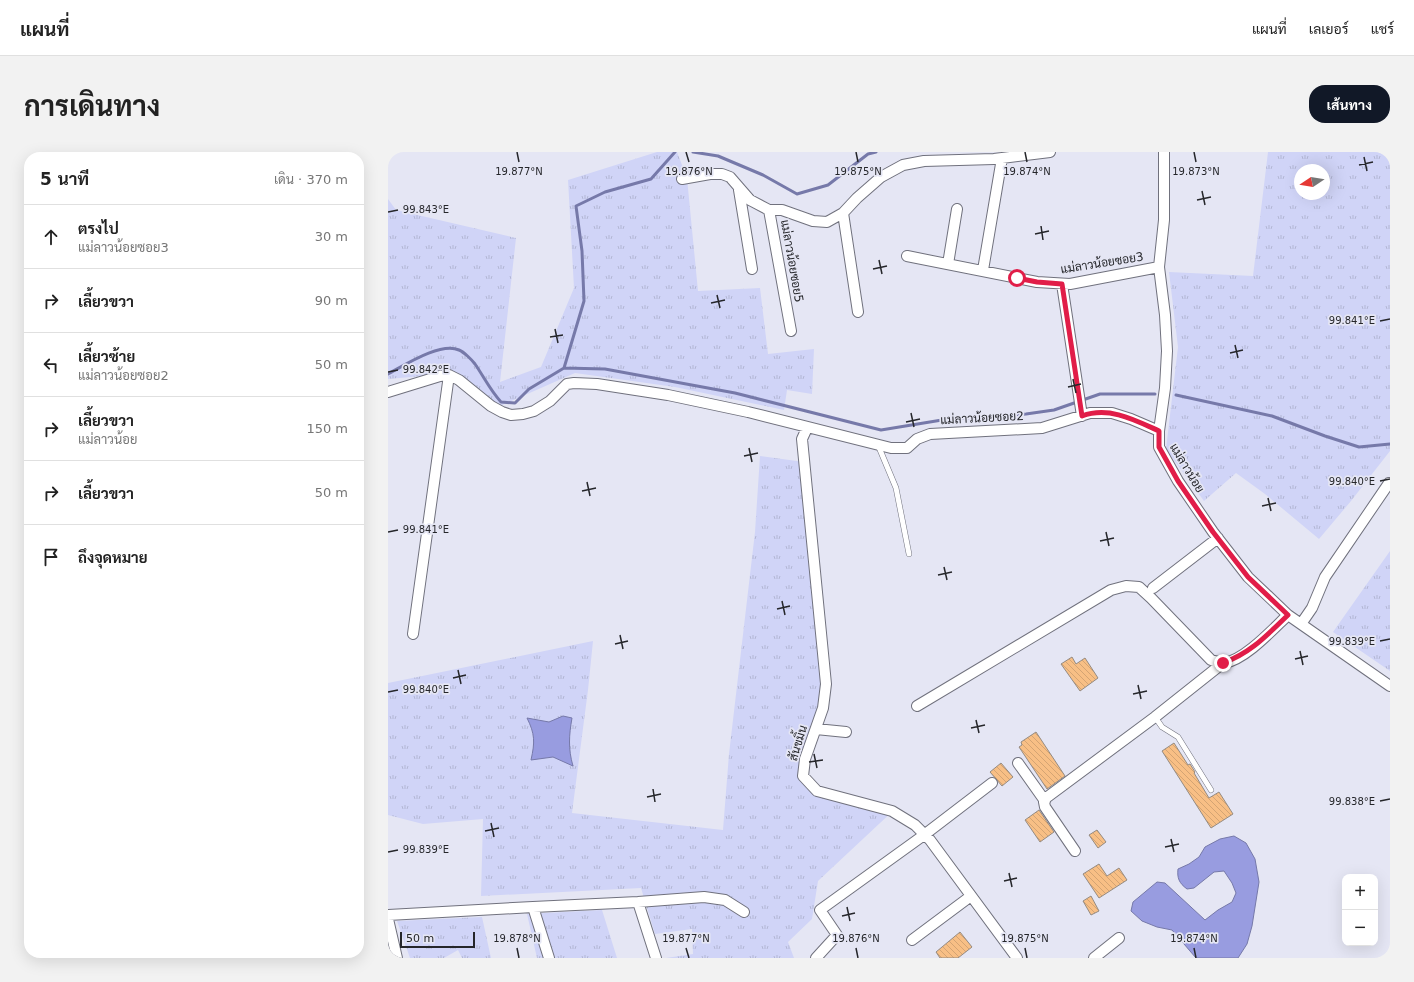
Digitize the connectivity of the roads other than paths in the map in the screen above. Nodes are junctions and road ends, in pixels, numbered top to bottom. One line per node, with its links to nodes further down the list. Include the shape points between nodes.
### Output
1 (1050, 152): 3 (street, แม่ลาวน้อยซอย5)
2 (1164, 152): 11 (street, แม่ลาวน้อย, via 1164,220)
3 (1002, 158): 8 (street, แม่ลาวน้อยซอย5, via 924,161 903,165 881,177); 13 (street)
4 (682, 179): 5 (street, via 722,174 730,177)
5 (739, 186): 7 (street, via 750,200); 12 (street)
6 (957, 209): 10 (street)
7 (769, 210): 8 (street, แม่ลาวน้อยซอย5, via 782,210 813,221 827,222); 16 (street, แม่ลาวน้อยซอย5)
8 (842, 214): 15 (street)
9 (907, 256): 10 (street, แม่ลาวน้อยซอย3)
10 (948, 264): 13 (street, แม่ลาวน้อยซอย3)
11 (1159, 267): 14 (street, แม่ลาวน้อยซอย3); 21 (street, แม่ลาวน้อย, via 1167,350)
12 (752, 269)
13 (983, 270): 14 (street, แม่ลาวน้อยซอย3, via 1037,282)
14 (1062, 284): 19 (street)
15 (858, 312)
16 (791, 331)
17 (450, 375): 18 (street); 20 (street, แม่ลาวน้อยซอย2, via 491,406 511,415 534,411 550,401 566,384 597,384 668,395); 29 (street)
18 (388, 392)
19 (1082, 416): 21 (street, แม่ลาวน้อยซอย2, via 1090,413 1112,413); 22 (street, แม่ลาวน้อยซอย2, via 1042,428 930,434 917,438 907,448 891,448)
20 (807, 428): 22 (street, แม่ลาวน้อยซอย2); 34 (street, สันขมิ้น, via 802,439 826,684 823,708)
21 (1159, 431): 24 (street, แม่ลาวน้อย, via 1159,447 1178,481)
22 (877, 444): 25 (lane, via 896,488)
23 (1389, 483): 28 (street, via 1325,577 1312,608)
24 (1218, 538): 26 (street); 27 (street, แม่ลาวน้อย, via 1248,577)
25 (909, 554)
26 (1153, 588)
27 (1288, 615): 28 (street, แม่ลาวน้อย); 30 (street, via 1254,647)
28 (1301, 624): 31 (street, แม่ลาวน้อย)
29 (413, 634)
30 (1223, 663): 32 (street, via 1211,660 1139,587 1126,586 1111,590); 33 (street)
31 (1390, 686)
32 (917, 706)
33 (1154, 717): 38 (lane, via 1162,727 1178,737); 39 (street)
34 (816, 729): 35 (street); 40 (street, สันขมิ้น, via 805,759 803,776 817,791 892,811 915,825)
35 (846, 732)
36 (1018, 763): 39 (street)
37 (992, 783): 40 (street)
38 (1211, 790)
39 (1045, 801): 41 (street, via 1045,807)
40 (924, 835): 42 (street, สันขมิ้น); 53 (street, via 820,910 837,935)
41 (1075, 851)
42 (971, 896): 49 (street); 54 (street, สันขมิ้น)
43 (638, 902): 44 (street); 45 (street, via 704,897 725,900); 52 (street)
44 (533, 907): 46 (street); 51 (street)
45 (744, 912)
46 (388, 915)
47 (388, 919): 50 (street)
48 (1119, 938): 55 (street)
49 (912, 940)
50 (397, 958)
51 (549, 958)
52 (656, 958)
53 (816, 958)
54 (1017, 958)
55 (1094, 958)

